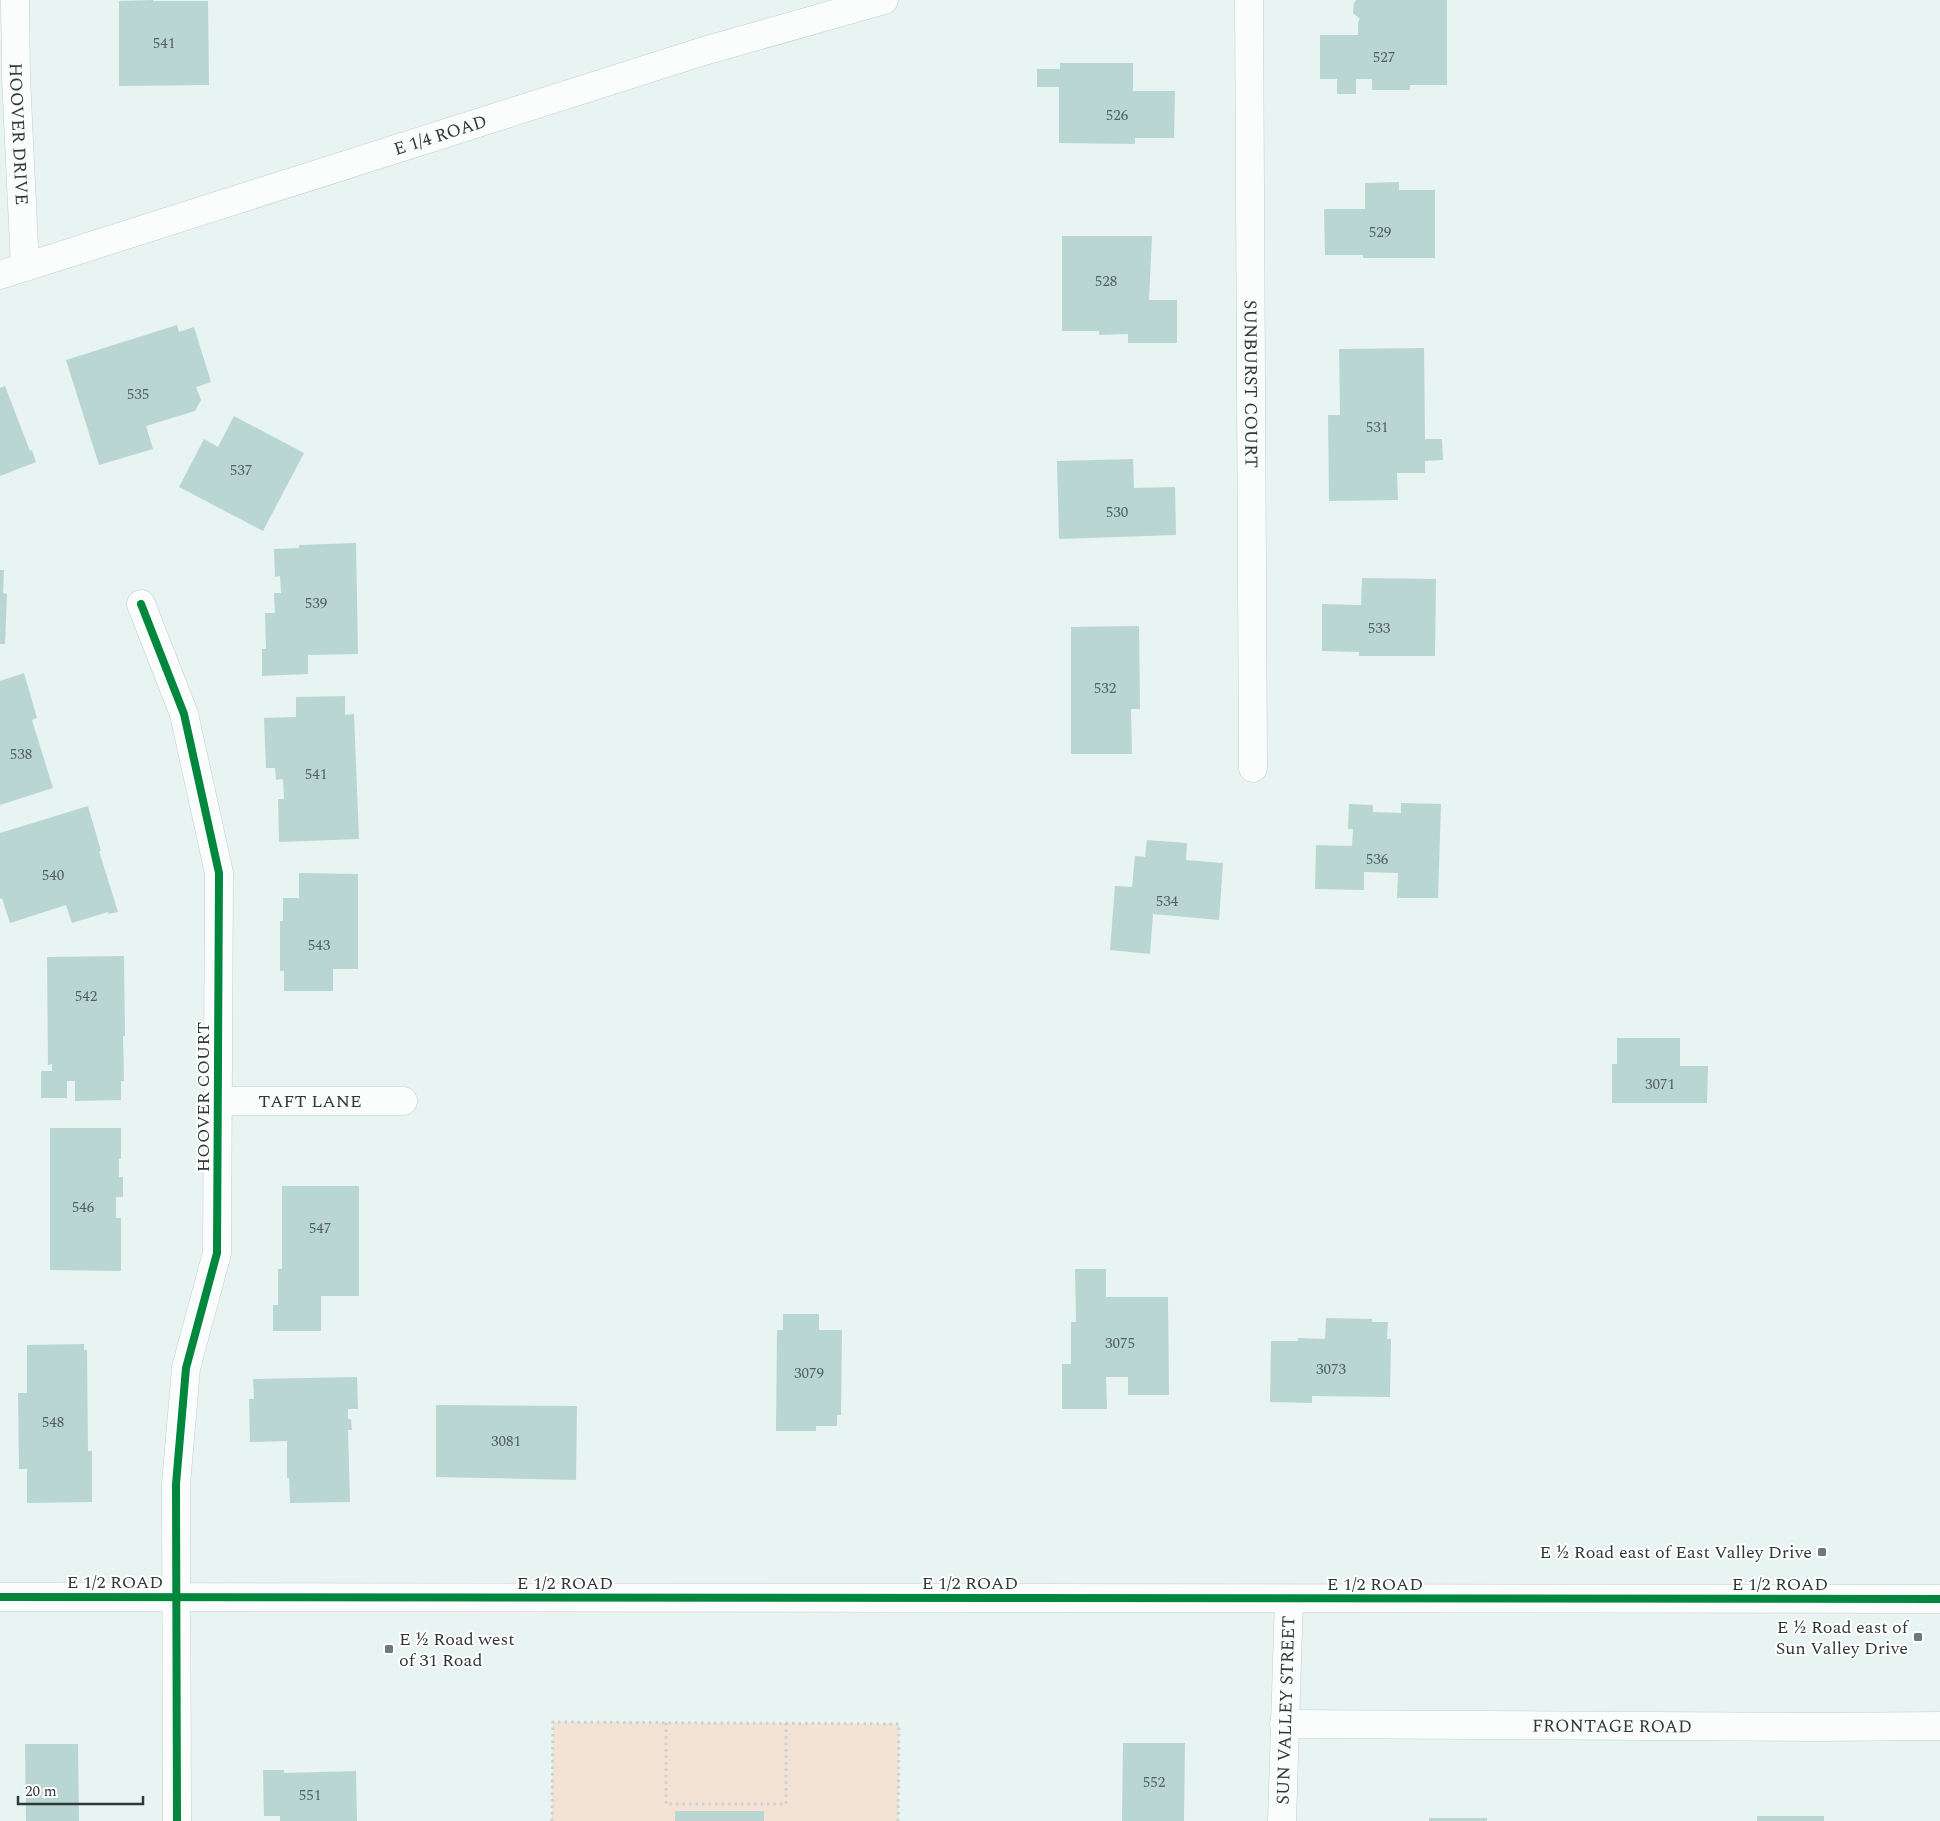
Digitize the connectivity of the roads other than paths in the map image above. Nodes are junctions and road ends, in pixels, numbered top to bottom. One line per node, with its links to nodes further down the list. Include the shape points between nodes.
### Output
1 (15, 0): 4 (street, HOOVER DRIVE)
2 (884, 0): 4 (street, E 1/4 ROAD, via 704,51)
3 (1249, 0): 6 (street, SUNBURST COURT)
4 (12, 271)
5 (141, 604): 7 (street, HOOVER COURT, via 184,714 219,873)
6 (1252, 768)
7 (218, 1100): 8 (street, TAFT LANE); 10 (street, HOOVER COURT, via 217,1253 186,1368 176,1484)
8 (404, 1101)
9 (0, 1597): 10 (street, E 1/2 ROAD)
10 (177, 1597): 11 (street, E 1/2 ROAD); 15 (street, HOOVER COURT)
11 (1289, 1599): 12 (street, E 1/2 ROAD); 13 (street, SUN VALLEY STREET)
12 (1940, 1599)
13 (1284, 1724): 14 (street, FRONTAGE ROAD); 16 (street, SUN VALLEY STREET)
14 (1940, 1726)
15 (177, 1821)
16 (1282, 1821)

